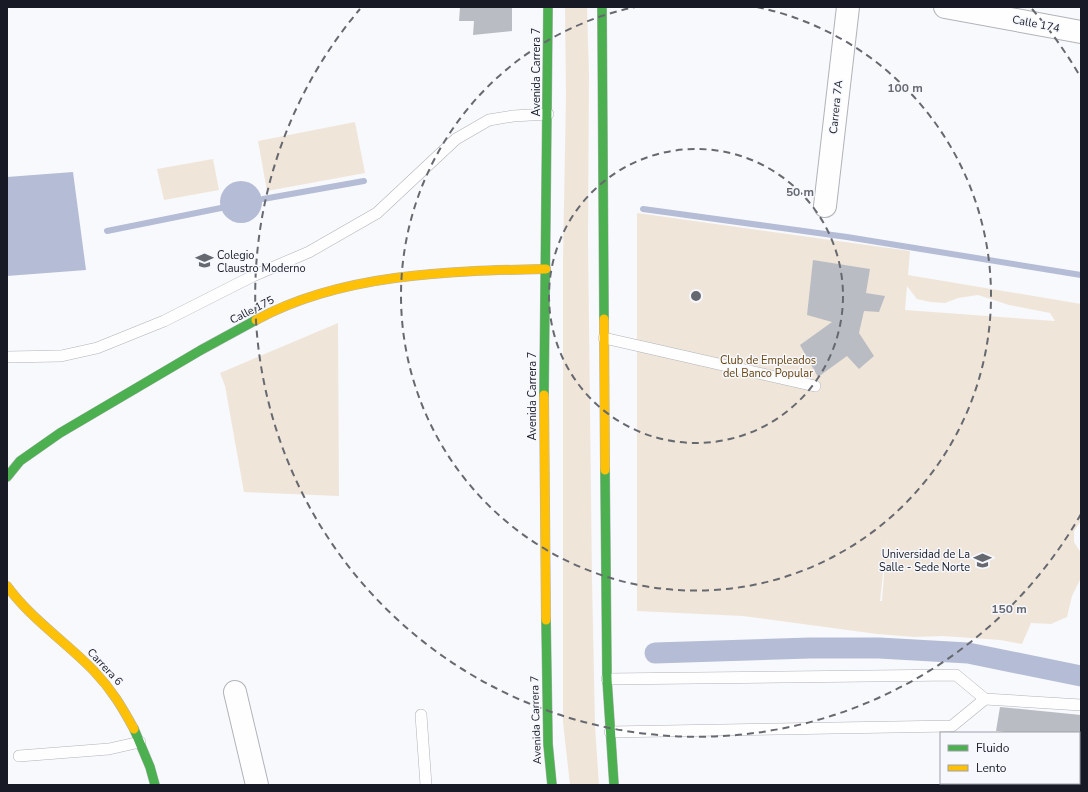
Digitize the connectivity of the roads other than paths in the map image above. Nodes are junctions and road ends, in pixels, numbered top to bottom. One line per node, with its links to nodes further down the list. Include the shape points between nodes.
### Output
1 (548, 7): 6 (main road, Avenida Carrera 7)
2 (602, 7): 9 (main road)
3 (848, 7): 7 (street, Carrera 7A)
4 (945, 7): 5 (street, Calle 174)
5 (1081, 32)
6 (548, 114): 8 (main road, Avenida Carrera 7); 10 (lane, via 489,120 456,138 378,213 309,252 253,276 164,320 97,348 61,356)
7 (825, 206)
8 (546, 269): 12 (main road, Calle 175, via 488,270 416,276 352,285 310,296 269,313 201,350 73,425 20,461); 25 (main road, Avenida Carrera 7, via 546,684)
9 (604, 338): 11 (lane); 14 (main road)
10 (7, 357)
11 (815, 386)
12 (7, 477)
13 (7, 586): 20 (main road, Carrera 6, via 112,692)
14 (607, 679): 16 (lane, via 956,675); 19 (main road)
15 (235, 692): 23 (street)
16 (985, 699): 17 (lane); 19 (lane, via 952,726)
17 (1081, 705)
18 (421, 715): 24 (lane)
19 (610, 732): 26 (main road)
20 (140, 742): 21 (lane, via 109,749); 22 (main road, Carrera 6)
21 (19, 756)
22 (155, 785)
23 (257, 785)
24 (426, 785)
25 (552, 785)
26 (614, 785)

